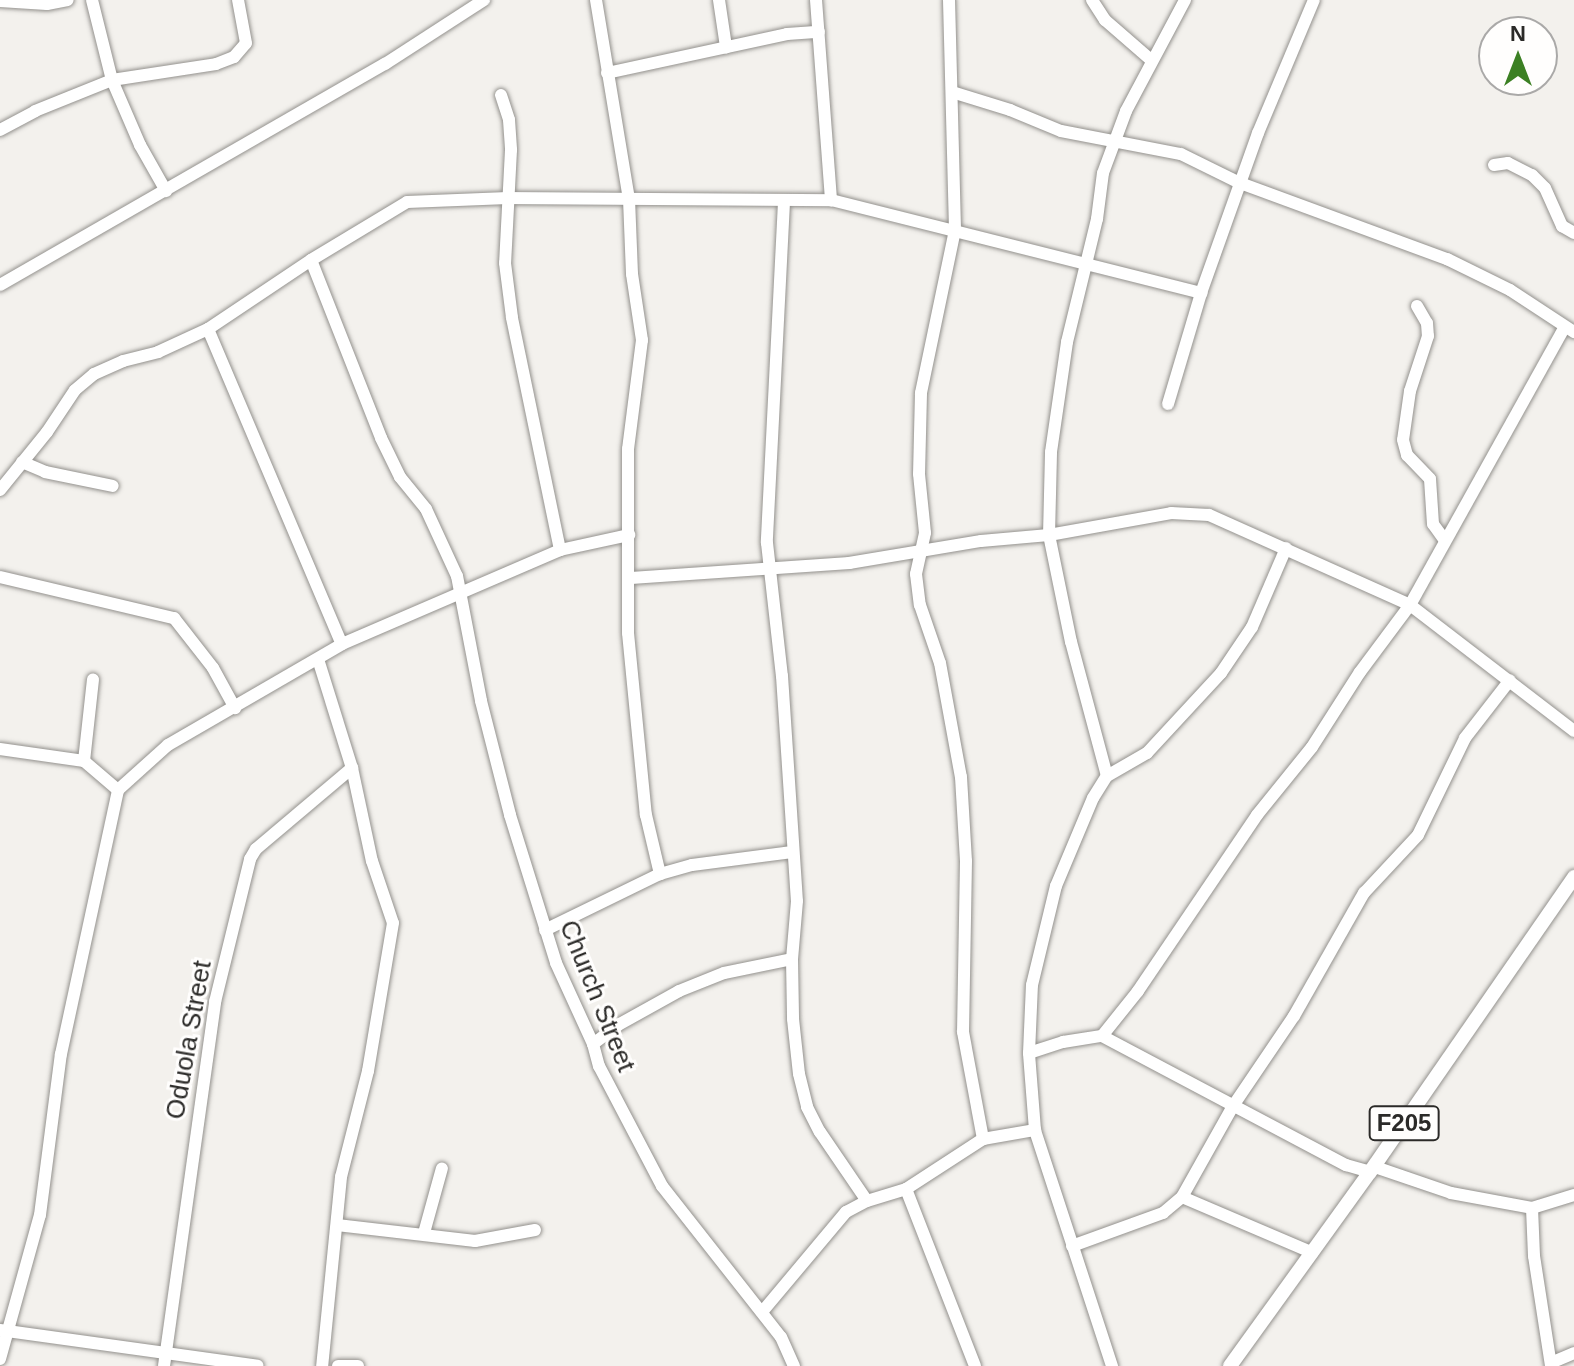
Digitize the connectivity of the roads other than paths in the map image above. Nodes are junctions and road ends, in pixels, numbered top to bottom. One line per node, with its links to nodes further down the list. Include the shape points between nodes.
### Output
1 (68, 0): 12 (street)
2 (92, 0): 17 (street)
3 (238, 0): 17 (street, via 246,43 234,57)
4 (484, 0): 24 (street)
5 (596, 0): 16 (street)
6 (719, 0): 14 (street)
7 (816, 0): 13 (street)
8 (949, 0): 18 (street)
9 (1092, 0): 15 (street, via 1105,20)
10 (1185, 0): 15 (street)
11 (1314, 0): 23 (street)
12 (0, 1)
13 (819, 32): 14 (street); 27 (street)
14 (726, 47): 16 (street)
15 (1151, 60): 21 (street)
16 (607, 73): 26 (street)
17 (112, 80): 20 (street); 24 (street)
18 (952, 92): 21 (street, via 1061,131); 29 (street)
19 (501, 95): 25 (street, via 509,120)
20 (0, 130)
21 (1116, 143): 23 (street, via 1181,154); 32 (street, via 1103,173)
22 (1494, 165): 30 (street, via 1508,163 1532,175 1545,188 1562,226)
23 (1240, 183): 34 (street); 37 (street, via 1447,259 1510,290)
24 (166, 191): 33 (street)
25 (508, 198): 26 (street); 31 (street, via 407,202); 46 (street, via 505,263 512,318)
26 (629, 199): 28 (street); 42 (street, via 642,340 628,449)
27 (831, 200): 28 (street); 29 (street)
28 (784, 202): 48 (street, via 767,543)
29 (955, 230): 32 (street); 47 (street, via 921,393)
30 (1574, 233)
31 (311, 260): 36 (street); 51 (street, Church Street, via 381,438 400,477 426,509 449,555)
32 (1086, 266): 34 (street); 43 (street, via 1056,414)
33 (0, 285)
34 (1201, 293): 38 (street)
35 (1417, 306): 44 (street, via 1428,336 1410,391 1403,440 1407,455 1430,479 1433,524)
36 (208, 329): 39 (street, via 94,374 75,390); 53 (street)
37 (1569, 330): 44 (street)
38 (1168, 404)
39 (22, 462): 40 (street); 41 (street)
40 (113, 486)
41 (0, 490)
42 (629, 535): 46 (street); 50 (street)
43 (1049, 535): 45 (street, via 1188,512 1209,515); 47 (street); 62 (street)
44 (1444, 539): 52 (street)
45 (1286, 548): 52 (street); 62 (street, via 1252,627 1221,673 1147,753)
46 (560, 550): 51 (street)
47 (921, 552): 48 (street); 76 (street, via 916,574 920,605 940,663 961,777 966,861 963,1032)
48 (772, 570): 50 (street); 64 (street)
49 (0, 577): 57 (street, via 174,618 213,668)
50 (631, 578): 65 (street, via 628,633 643,784)
51 (460, 596): 53 (street); 68 (street, Church Street, via 494,758)
52 (1410, 605): 56 (street); 71 (street)
53 (342, 644): 54 (street)
54 (318, 659): 57 (street); 61 (street)
55 (93, 679): 60 (street)
56 (1510, 680): 58 (street); 74 (street, via 1465,738 1418,835 1364,893 1294,1016)
57 (235, 708): 63 (street, via 168,745)
58 (1574, 731)
59 (0, 749): 60 (street)
60 (84, 761): 63 (street)
61 (352, 768): 84 (street, via 372,861 393,923 368,1071 341,1177); 93 (street, Oduola Street, via 250,859 215,1002)
62 (1107, 776): 73 (street, via 1056,886 1032,985)
63 (118, 790): 90 (street, via 61,1054 40,1215)
64 (792, 852): 65 (street); 69 (street, via 797,901)
65 (660, 874): 68 (street)
66 (1574, 877): 70 (main road, F205)
67 (1574, 890): 70 (main road, F205)
68 (545, 930): 72 (street, Church Street, via 576,1014)
69 (792, 959): 72 (street, via 724,973 679,991); 82 (street, via 794,1033 807,1107)
70 (1492, 1003): 78 (main road, F205)
71 (1102, 1036): 73 (street); 74 (street)
72 (593, 1044): 89 (street, Church Street, via 599,1066 662,1186)
73 (1029, 1053): 75 (street)
74 (1233, 1106): 78 (street, via 1346,1165); 81 (street)
75 (1035, 1130): 76 (street); 87 (street)
76 (983, 1139): 79 (street)
77 (442, 1168): 86 (street)
78 (1374, 1170): 83 (street, via 1451,1193); 88 (main road, F205); 95 (main road, F205)
79 (906, 1189): 82 (street); 101 (street)
80 (1574, 1195): 83 (street)
81 (1182, 1197): 87 (street, via 1163,1213); 88 (street)
82 (867, 1201): 89 (street, via 846,1212)
83 (1532, 1208): 94 (street, via 1534,1256)
84 (337, 1225): 86 (street); 97 (street)
85 (535, 1230): 86 (street, via 475,1241)
86 (424, 1233)
87 (1072, 1246): 102 (street)
88 (1313, 1253): 95 (main road, F205)
89 (762, 1312): 100 (street, Church Street)
90 (3, 1331): 92 (street); 93 (street)
91 (1574, 1353): 94 (street)
92 (0, 1359)
93 (165, 1360): 96 (street)
94 (1552, 1364)
95 (1239, 1365)
96 (258, 1366)
97 (322, 1366)
98 (338, 1366): 99 (street)
99 (358, 1366)
100 (794, 1366)
101 (975, 1366)
102 (1112, 1366)

